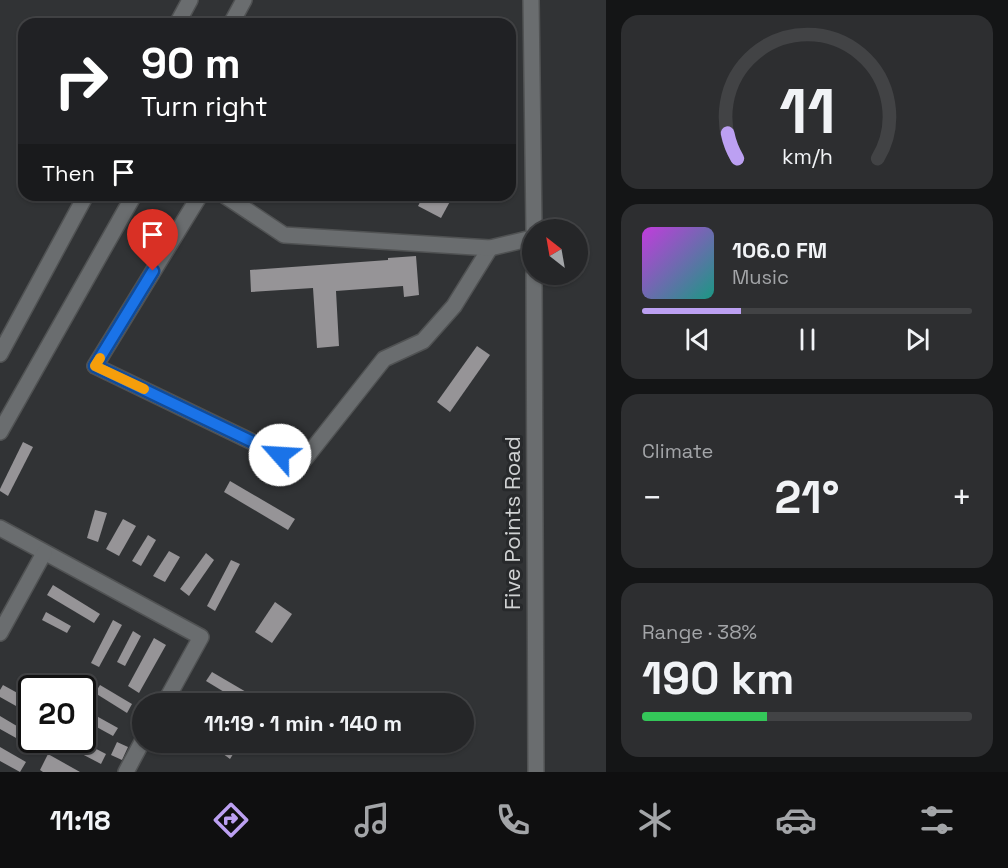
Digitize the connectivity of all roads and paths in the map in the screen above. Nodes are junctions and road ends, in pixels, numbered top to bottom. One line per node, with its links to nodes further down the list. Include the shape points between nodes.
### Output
1 (190, 0): 4 (street)
2 (244, 0): 5 (street)
3 (531, 0): 10 (street)
4 (180, 18)
5 (234, 18)
6 (83, 201): 14 (street)
7 (131, 201): 15 (street)
8 (196, 201): 12 (street, via 95,366 300,465 384,359 423,341 454,306)
9 (233, 201): 12 (street, via 284,235)
10 (534, 219)
11 (522, 240): 12 (street)
12 (490, 248)
13 (534, 285): 22 (street, Five Points Road)
14 (0, 354)
15 (0, 432)
16 (0, 528): 17 (street)
17 (44, 553): 18 (street); 19 (street, via 201,637)
18 (0, 633)
19 (170, 693)
20 (136, 753): 21 (street)
21 (126, 772)
22 (536, 772)

